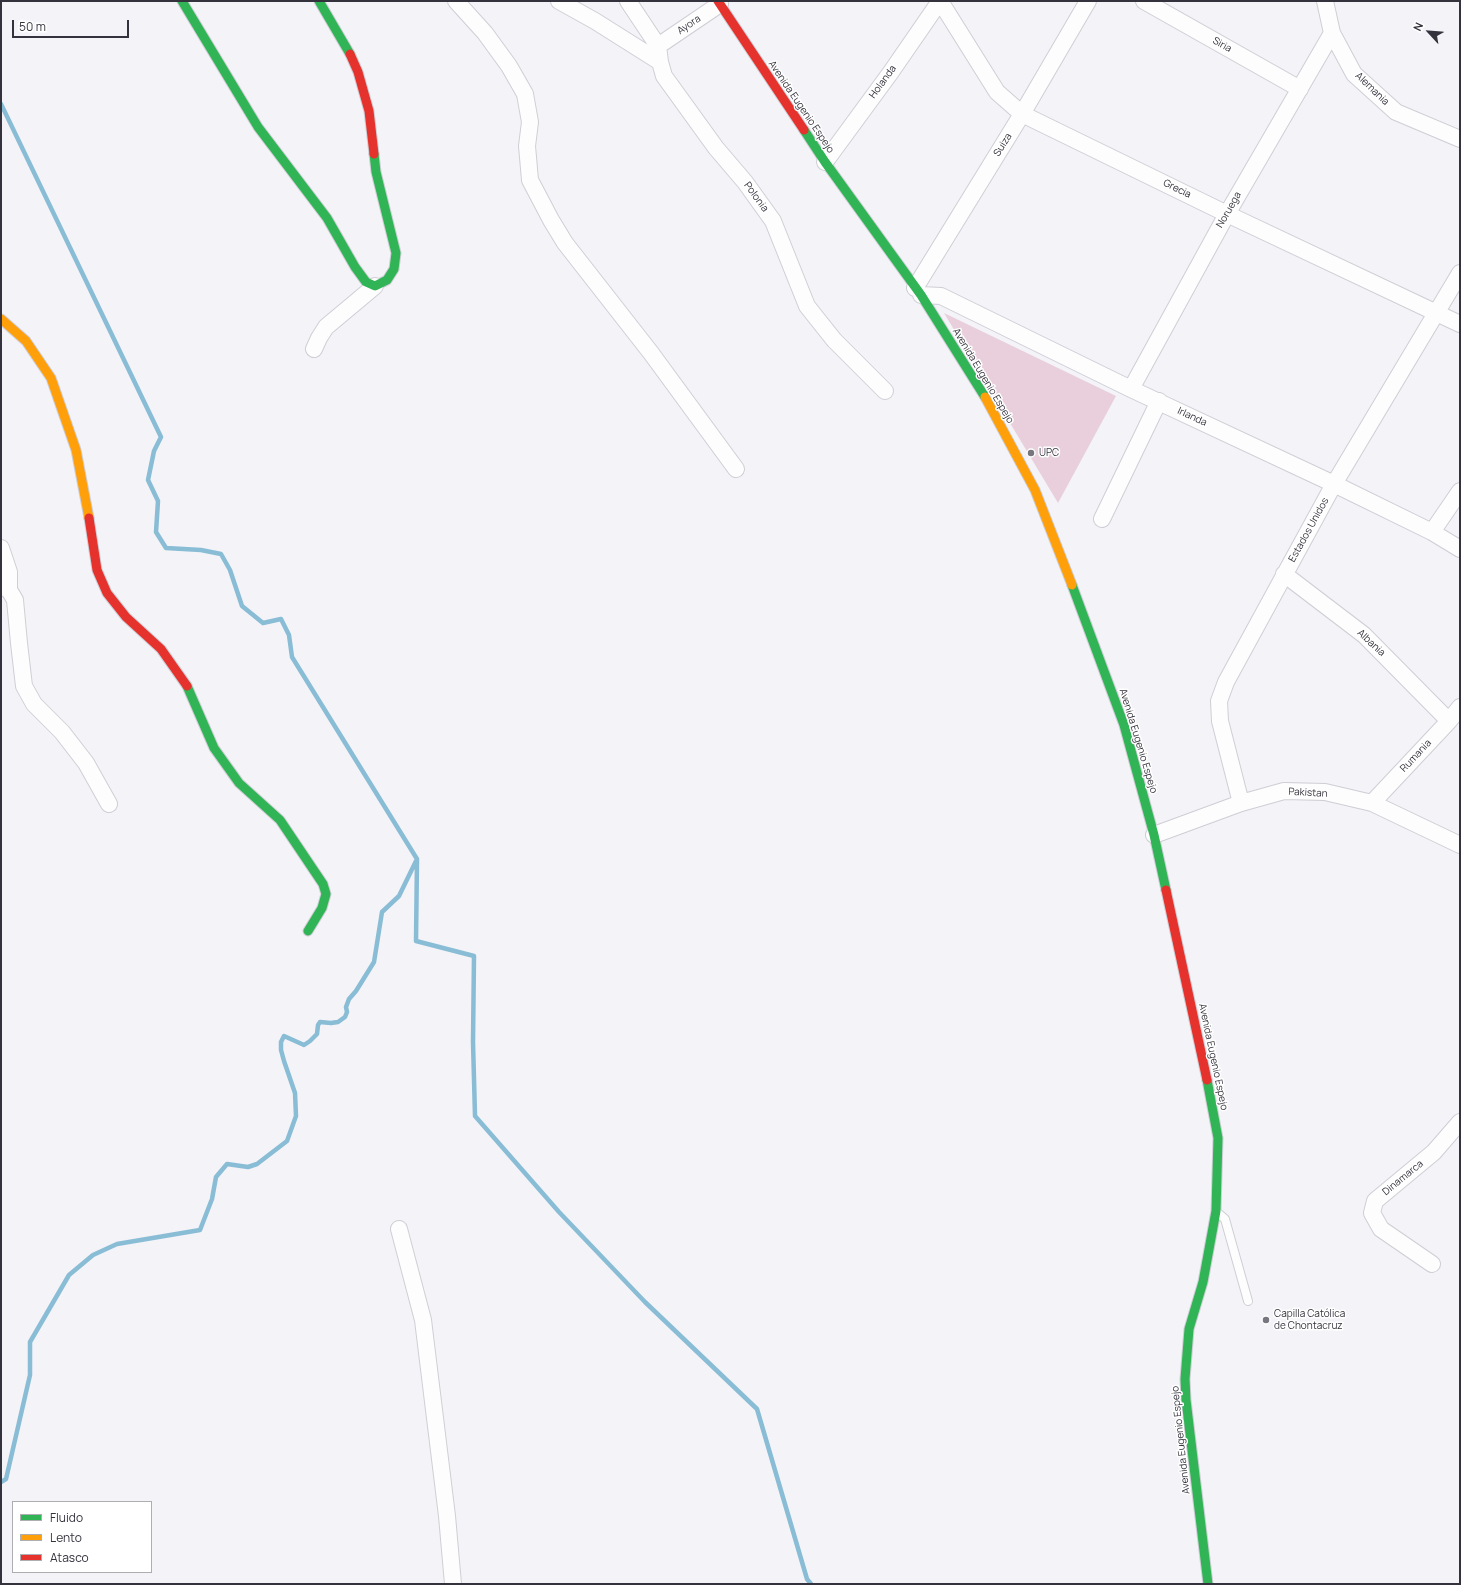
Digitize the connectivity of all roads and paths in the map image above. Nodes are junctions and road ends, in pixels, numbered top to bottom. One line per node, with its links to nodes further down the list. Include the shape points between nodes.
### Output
1 (182, 1): 19 (main road, via 258,127 327,218 366,282)
2 (319, 1): 19 (main road, via 347,47 358,72 369,111 376,172 396,253 394,269 387,280)
3 (456, 1): 28 (street, via 485,33 509,66 524,94 530,122 527,146 530,180 551,220 565,243 651,353)
4 (559, 1): 12 (street)
5 (628, 1): 12 (street, Polonia)
6 (940, 1): 14 (street, Grecia, via 997,92); 16 (street, Holanda)
7 (1088, 1): 14 (street, Suiza)
8 (1144, 1): 13 (street, Siria)
9 (1325, 1): 11 (street, Alemania)
10 (719, 3): 12 (street, Ayora); 16 (main road, Avenida Eugenio Espejo)
11 (1332, 33): 13 (street, Noruega); 15 (street, Alemania, via 1354,74 1396,112)
12 (659, 54): 26 (street, Polonia, via 664,76 773,221 807,306 834,340)
13 (1300, 89): 17 (street, Noruega)
14 (1022, 114): 17 (street, Grecia); 20 (street, Suiza)
15 (1460, 138)
16 (824, 162): 20 (main road, Avenida Eugenio Espejo)
17 (1227, 214): 21 (street, Grecia); 25 (street, Noruega)
18 (1460, 273): 21 (street, Estados Unidos)
19 (375, 286): 24 (street, via 326,326)
20 (918, 292): 25 (street, Irlanda, via 941,296); 42 (main road, Avenida Eugenio Espejo, via 987,400 1035,490 1124,725)
21 (1436, 311): 23 (street, Grecia); 29 (street, Estados Unidos)
22 (1, 319): 44 (main road, via 26,342 51,378 76,450 97,570 107,593 126,617 161,649 186,684 214,748 239,784 280,820 323,884 326,894 322,908)
23 (1460, 324)
24 (314, 349)
25 (1131, 389): 27 (street, Irlanda)
26 (885, 391)
27 (1159, 401): 29 (street, Irlanda); 31 (street)
28 (736, 469)
29 (1334, 484): 32 (street, Irlanda); 35 (street, Estados Unidos)
30 (1460, 491): 32 (street)
31 (1102, 520)
32 (1432, 532): 34 (street, Irlanda)
33 (1, 548): 36 (street, via 8,572)
34 (1460, 549)
35 (1284, 574): 38 (street, Albania, via 1364,634); 39 (street, Estados Unidos, via 1226,682 1219,701 1220,721)
36 (5, 588): 41 (street, via 15,600 24,686 34,704 62,732 86,763)
37 (1460, 707): 38 (street, Rumania)
38 (1449, 721): 40 (street, Rumania)
39 (1241, 803): 40 (street, Pakistan, via 1284,791 1324,792); 42 (street, Pakistan)
40 (1372, 803): 43 (street, Pakistan)
41 (109, 804)
42 (1154, 835): 46 (main road, Avenida Eugenio Espejo, via 1214,1115 1218,1153)
43 (1460, 845)
44 (308, 931)
45 (1460, 1122): 48 (street, Dinamarca, via 1434,1152 1375,1201 1372,1213 1381,1229)
46 (1216, 1211): 49 (lane, via 1225,1219); 51 (main road, Avenida Eugenio Espejo, via 1203,1282 1189,1329 1185,1378)
47 (399, 1229): 50 (street, via 423,1320)
48 (1432, 1264)
49 (1248, 1301)
50 (453, 1584)
51 (1208, 1584)

